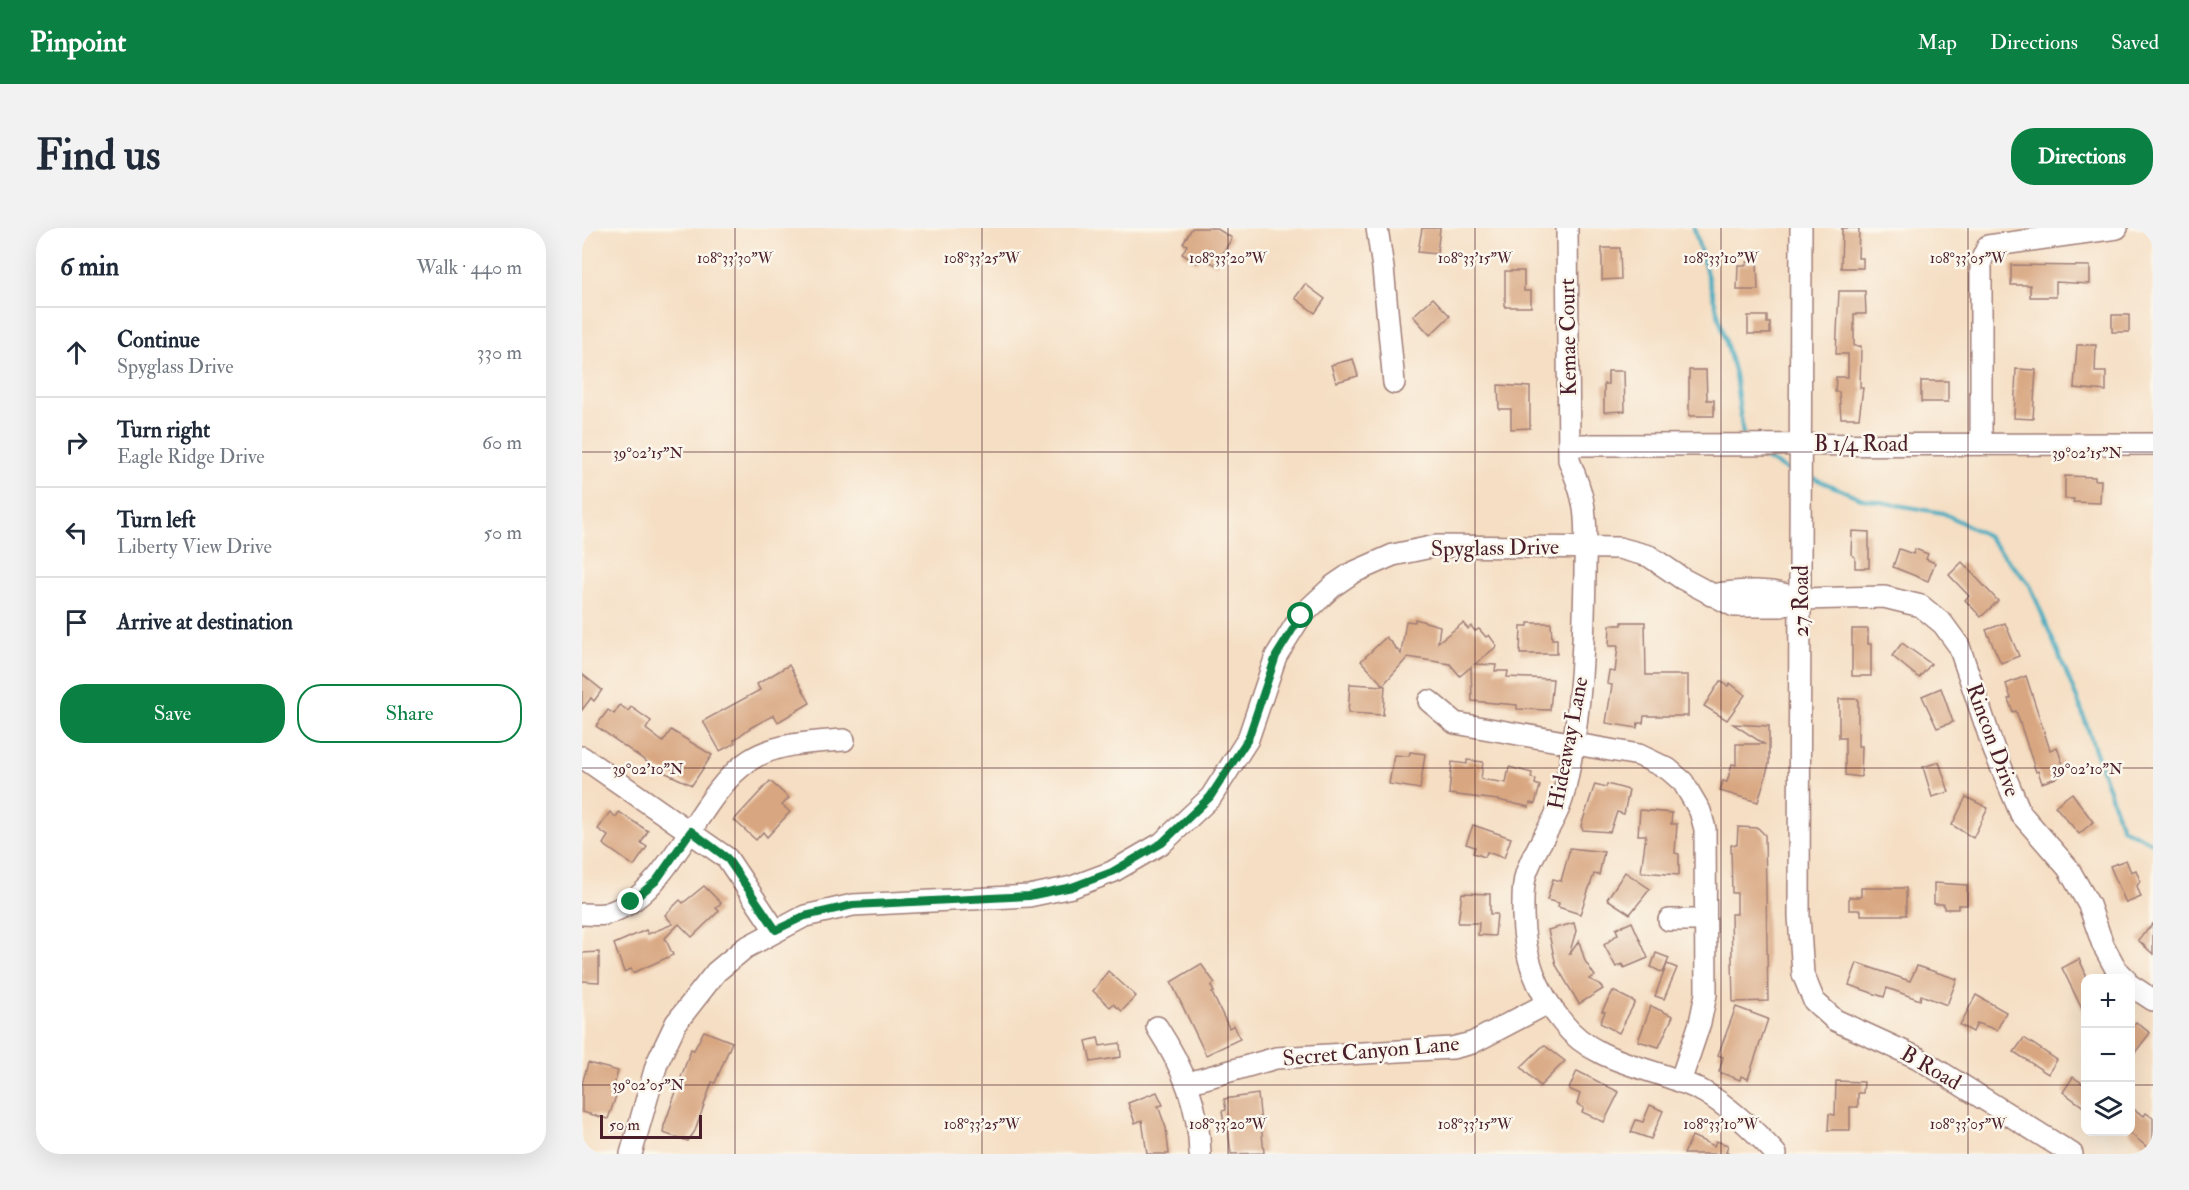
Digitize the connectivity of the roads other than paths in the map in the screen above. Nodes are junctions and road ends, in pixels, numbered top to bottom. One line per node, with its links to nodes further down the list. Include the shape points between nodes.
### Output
1 (1377, 228): 5 (street)
2 (1567, 228): 9 (street, Kemae Court)
3 (1801, 228): 7 (street, 27 Road)
4 (2117, 228): 6 (street, via 1988,246 1981,261)
5 (1394, 383)
6 (1981, 442): 7 (street, B 1/4 Road); 8 (street, B 1/4 Road)
7 (1802, 444): 9 (street, B 1/4 Road); 11 (street, 27 Road)
8 (2153, 444)
9 (1569, 445): 10 (street, Hideaway Lane, via 1569,460 1582,495)
10 (1585, 547): 11 (street, Spyglass Drive, via 1619,548 1649,556 1734,606 1781,606); 14 (street, Hideaway Lane, via 1582,688); 20 (street, Spyglass Drive, via 1436,546 1393,555 1333,586 1301,616 1276,656 1248,739 1210,797 1162,843 1112,872 1072,887 1029,896 853,905 805,916)
11 (1801, 599): 21 (street, 27 Road, via 1799,916); 22 (street, Rincon Drive, via 1884,597 1921,606 1943,624 1959,646 1994,750 2021,814 2068,868 2089,905 2103,945)
12 (1429, 701): 14 (street, via 1455,723)
13 (844, 740): 16 (street, via 798,745 751,759 728,778)
14 (1572, 742): 19 (street, via 1638,755 1668,769 1683,782 1700,811 1705,830); 25 (street, Hideaway Lane, via 1558,813 1532,860 1523,894 1526,953 1531,972)
15 (582, 757): 16 (street)
16 (691, 831): 17 (street, via 656,881 631,902 604,914); 20 (street, via 727,858)
17 (582, 914)
18 (1669, 920): 19 (street)
19 (1705, 920): 27 (street, via 1706,994)
20 (776, 930): 29 (street, Spyglass Drive, via 716,972 676,1023 657,1063)
21 (1803, 974): 32 (street, B Road, via 1814,1001 1835,1020 1918,1058)
22 (2121, 974)
23 (2135, 988): 24 (street)
24 (2153, 1000)
25 (1548, 1003): 27 (street, Hideaway Lane, via 1564,1026 1596,1050); 28 (street, Secret Canyon Lane, via 1472,1043 1452,1048 1276,1058)
26 (1157, 1028): 28 (street)
27 (1680, 1082): 31 (street, Hideaway Lane, via 1729,1109)
28 (1188, 1083): 30 (street, via 1200,1126)
29 (631, 1154)
30 (1200, 1154)
31 (1776, 1154)
32 (2072, 1154)

